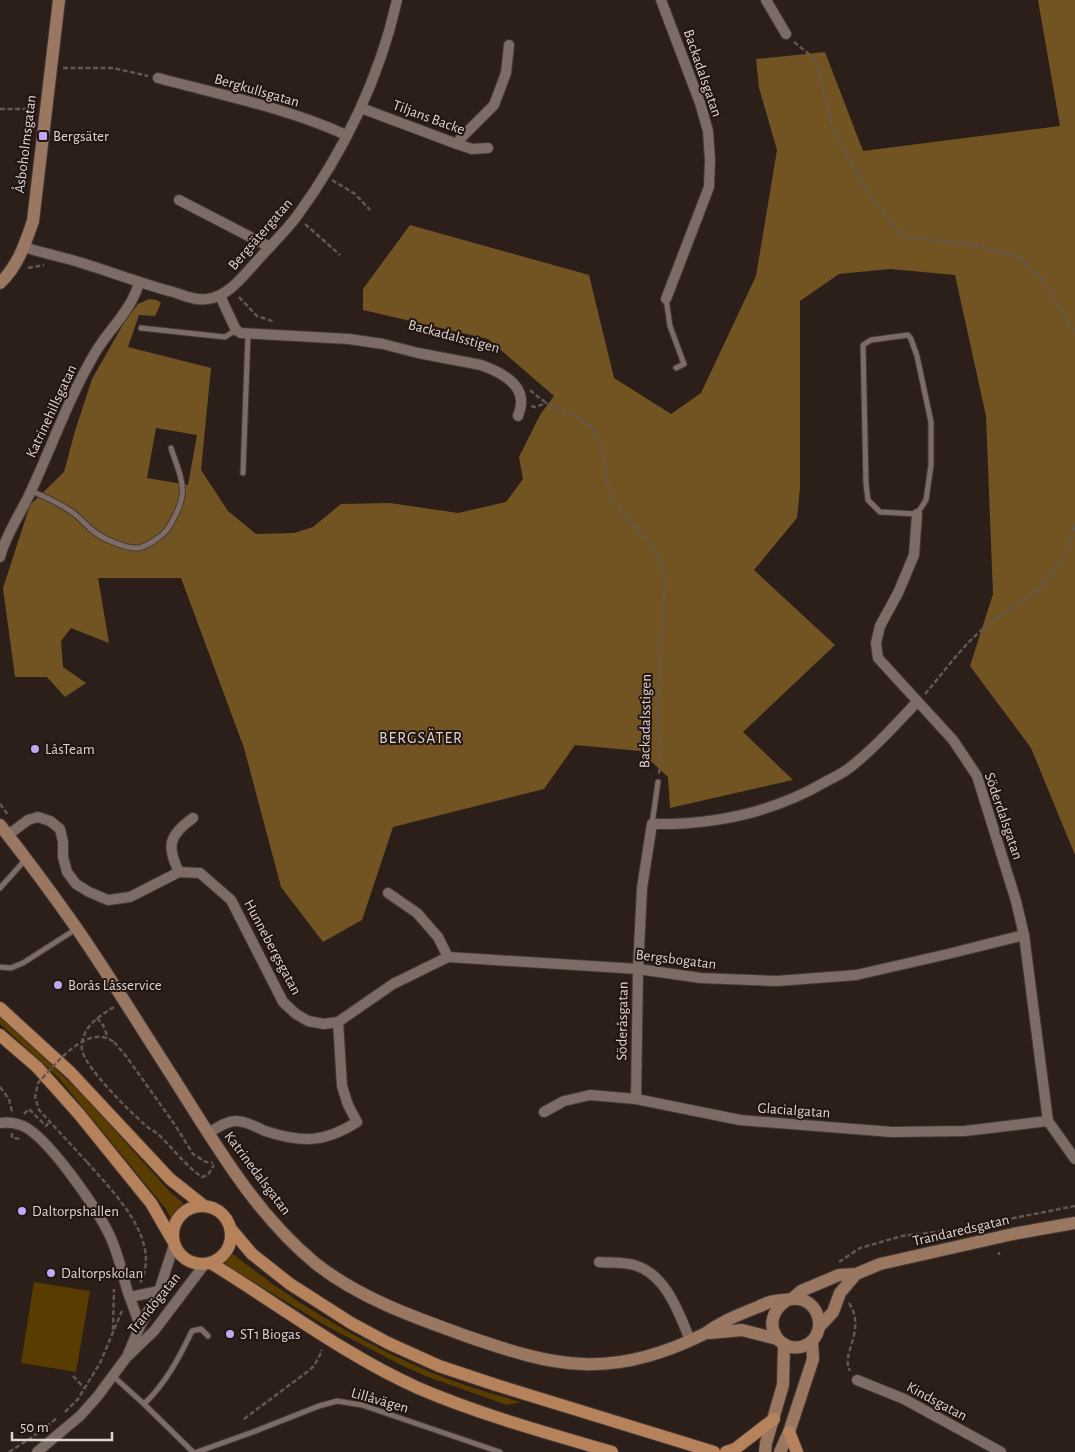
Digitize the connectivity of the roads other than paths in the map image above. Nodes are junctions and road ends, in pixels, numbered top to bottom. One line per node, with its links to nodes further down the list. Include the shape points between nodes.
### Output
1 (59, 0): 13 (street, Åsboholmsgatan, via 33,221)
2 (397, 0): 8 (street, Bergsätergatan, via 390,30)
3 (661, 0): 18 (street, Backadalsgatan, via 700,103 708,131 710,160 709,187)
4 (766, 0): 5 (street)
5 (786, 34)
6 (509, 45): 10 (street, via 506,73 494,105)
7 (158, 78): 9 (street, Bergkullsgatan, via 278,111)
8 (361, 108): 9 (street, Bergsätergatan); 10 (street, Tiljans Backe)
9 (346, 135): 14 (street, Bergsätergatan, via 325,176)
10 (457, 144): 11 (street, Tiljans Backe, via 472,149)
11 (488, 148)
12 (180, 200): 14 (street)
13 (24, 247): 15 (street, Åsboholmsgatan, via 16,264); 16 (street)
14 (270, 247): 17 (street, Bergsätergatan)
15 (0, 283)
16 (139, 283): 17 (street, via 205,300); 26 (street, Katrinehillsgatan, via 126,311 96,352 78,384)
17 (220, 296): 20 (street)
18 (666, 299): 22 (lane, via 670,326 684,364)
19 (141, 328): 20 (lane, via 225,337)
20 (236, 330): 21 (street, Backadalsstigen)
21 (248, 334): 23 (street, Backadalsstigen, via 350,339 481,365 506,376 519,392 522,404); 25 (lane)
22 (676, 368)
23 (518, 416)
24 (171, 448): 26 (lane, via 183,484 183,498 167,531 138,548 117,543 93,531 52,499)
25 (243, 473)
26 (31, 491): 28 (street, Katrinehillsgatan)
27 (917, 514): 27 (lane, via 926,500 932,444 931,422 917,356 908,335 871,340 863,345 868,500 880,512); 29 (street, Söderdalsgatan, via 914,555 880,626 876,643 878,658)
28 (0, 557)
29 (917, 702): 33 (street, via 847,770 813,789 766,809 710,822); 40 (street, Söderdalsgatan, via 953,740 977,776)
30 (658, 782): 33 (lane, Backadalsstigen)
31 (194, 818): 36 (street, via 175,835 171,847)
32 (0, 824): 34 (street, Katrinedalsgatan)
33 (652, 824): 43 (street, Söderåsgatan, via 642,888)
34 (13, 831): 35 (street, Katrinedalsgatan); 36 (street, via 38,817 50,821 60,829 67,872 76,884 108,900 130,897)
35 (26, 858): 37 (lane); 39 (street, Katrinedalsgatan)
36 (179, 872): 47 (street, Hunnebergsgatan, via 200,873 231,900 283,1002 308,1021)
37 (0, 888)
38 (388, 894): 41 (street, via 417,913 438,937)
39 (76, 928): 42 (lane, via 23,963 11,968); 53 (street, Katrinedalsgatan)
40 (1024, 935): 43 (street, Bergsbogatan, via 856,975 777,982 701,978); 51 (street, Söderdalsgatan)
41 (448, 957): 43 (street, Bergsbogatan); 47 (street, Bergsbogatan, via 393,984)
42 (0, 967)
43 (638, 969): 49 (street, Söderåsgatan)
44 (0, 1002): 46 (main road)
45 (0, 1008): 46 (main road)
46 (15, 1020): 55 (main road, via 71,1073 170,1180)
47 (338, 1022): 53 (street, via 342,1086 357,1122 339,1134 307,1140 274,1134 238,1121)
48 (0, 1035): 58 (main road, via 37,1067 79,1114 151,1203)
49 (636, 1098): 50 (street, Glacialgatan, via 590,1095 564,1101); 51 (street, Glacialgatan, via 740,1120 892,1132 966,1130)
50 (544, 1112)
51 (1048, 1121): 54 (street, Söderdalsgatan)
52 (0, 1123): 63 (street, via 23,1126 36,1135 69,1172 108,1233)
53 (208, 1133): 69 (street, Katrinedalsgatan, via 219,1160 284,1235 344,1284 395,1309 538,1358 583,1364 625,1362)
54 (1075, 1159)
55 (204, 1206): 57 (main road, via 221,1213); 58 (main road, via 191,1208 180,1216 173,1228)
56 (1075, 1223): 61 (street, Trandaredsgatan, via 880,1264)
57 (230, 1228): 60 (main road, via 227,1250); 83 (main road, via 252,1254 290,1284 388,1343 439,1366 496,1386)
58 (174, 1243): 60 (main road, via 183,1258); 62 (street, Trandögatan)
59 (600, 1262): 69 (street, via 634,1265 648,1271 668,1294)
60 (207, 1264): 72 (street, Trandögatan, via 154,1331); 82 (main road, via 327,1338 418,1388 484,1413)
61 (856, 1274): 64 (street, Trandaredsgatan, via 839,1275); 66 (street, Trandaredsgatan, via 840,1293 833,1312)
62 (159, 1291): 63 (street); 65 (street, Trandögatan)
63 (130, 1297): 65 (street)
64 (789, 1300): 66 (street, via 808,1302 819,1316); 67 (street, Katrinedalsgatan, via 774,1300); 71 (street, via 779,1306 772,1320 772,1329)
65 (140, 1326): 72 (street, Trandögatan)
66 (820, 1326): 70 (street)
67 (706, 1333): 69 (street, Katrinedalsgatan); 71 (street, Katrinedalsgatan, via 742,1330)
68 (208, 1336): 75 (lane, via 200,1329 192,1331 162,1385)
69 (690, 1340)
70 (812, 1341): 71 (street, via 800,1347); 77 (street, via 813,1359)
71 (781, 1342): 76 (street, via 783,1385)
72 (126, 1358): 73 (street, Trandögatan)
73 (113, 1376): 75 (lane); 78 (street, Trandögatan, via 80,1416)
74 (857, 1380): 88 (street, Kindsgatan, via 904,1399)
75 (144, 1404): 79 (lane)
76 (774, 1419): 84 (main road, via 750,1439); 85 (street)
77 (789, 1432): 86 (street); 87 (main road)
78 (37, 1452)
79 (193, 1452)
80 (197, 1452): 81 (lane, Lillåvägen, via 337,1401 362,1405)
81 (500, 1452)
82 (612, 1452)
83 (714, 1452)
84 (726, 1452)
85 (765, 1452)
86 (780, 1452)
87 (797, 1452)
88 (1001, 1452)

